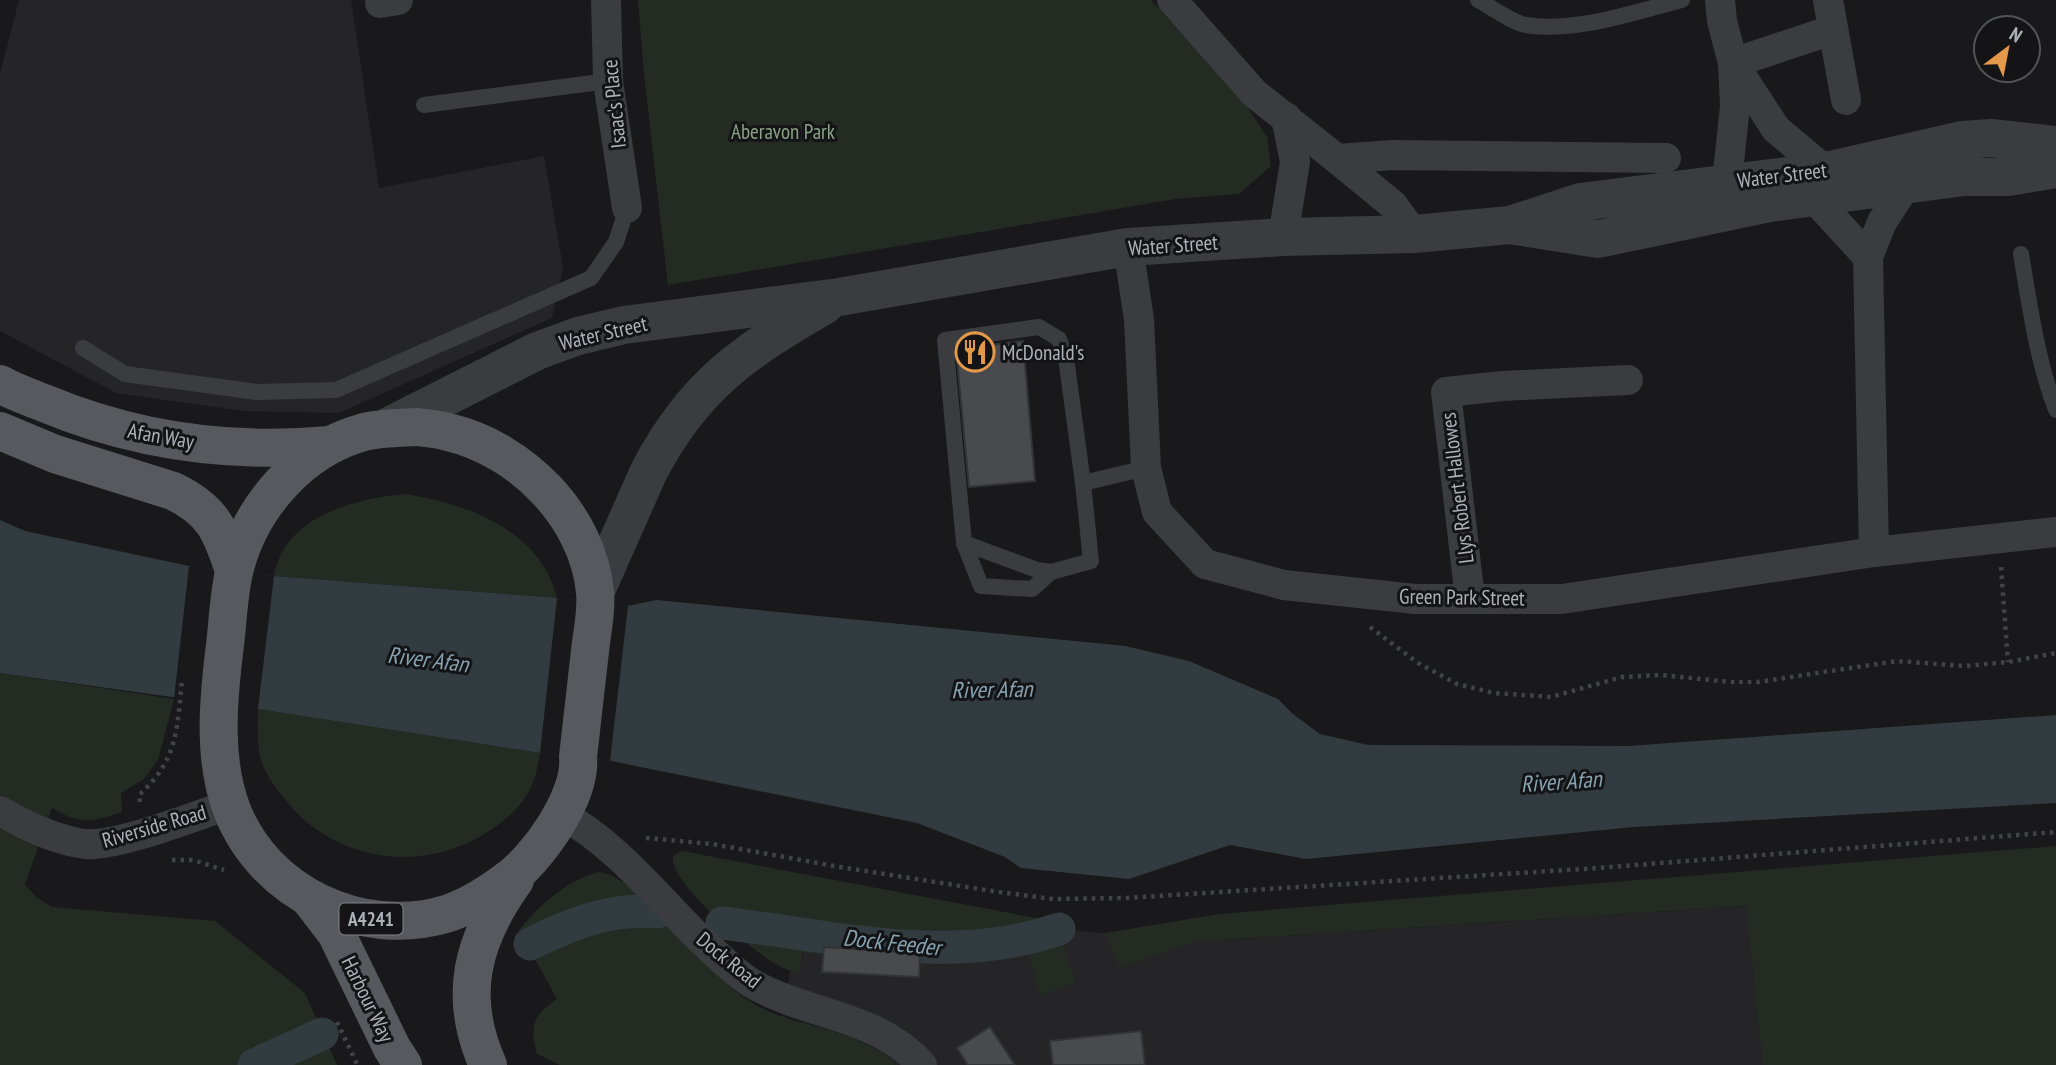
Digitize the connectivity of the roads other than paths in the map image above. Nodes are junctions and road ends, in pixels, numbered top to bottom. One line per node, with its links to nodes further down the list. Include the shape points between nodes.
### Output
1 (606, 0): 9 (street, Isaac's Place)
2 (1172, 0): 12 (street, via 1254,93)
3 (1478, 0): 4 (lane, via 1524,25 1569,25)
4 (1682, 0)
5 (1720, 0): 8 (street)
6 (1828, 0): 7 (street)
7 (1832, 30): 8 (street); 10 (street)
8 (1733, 63): 17 (street, via 1735,106); 18 (street, via 1776,129)
9 (608, 80): 11 (lane); 21 (street, Isaac's Place)
10 (1846, 100)
11 (424, 105)
12 (1286, 117): 15 (street); 24 (street, via 1295,162)
13 (2056, 145): 18 (street, Water Street, via 1991,138 1962,140)
14 (1666, 158): 15 (street, via 1393,155)
15 (1337, 159): 23 (street, via 1393,205)
16 (2056, 169): 19 (street, Water Street)
17 (1727, 182): 18 (street, Water Street); 20 (street); 22 (street, Water Street, via 1580,202)
18 (1820, 184): 19 (street, Water Street); 20 (street, Water Street); 27 (street)
19 (1906, 185): 27 (street, via 1882,222)
20 (1770, 204): 22 (street, Water Street, via 1598,239)
21 (627, 208): 29 (lane, via 616,242 591,278 336,390 257,392 125,374)
22 (1510, 225): 23 (street, Water Street)
23 (1414, 234): 24 (street, Water Street)
24 (1283, 237): 25 (street, Water Street)
25 (1128, 247): 28 (street, Water Street); 36 (street, Green Park Street, via 1139,319)
26 (2021, 254): 32 (lane, via 2034,334)
27 (1868, 257): 40 (street)
28 (839, 297): 33 (street, Water Street, via 624,325 579,336 537,351); 43 (street, Water Street, via 754,348 712,382 686,413 649,471)
29 (83, 348)
30 (1628, 380): 44 (street, Llys Robert Hallowes, via 1446,392)
31 (0, 384): 35 (main road, Afan Way / A4241, via 84,420 146,436 285,449)
32 (2056, 410)
33 (386, 428): 35 (main road, A4241); 43 (main road, A4241, via 450,432 517,464 561,506 584,548)
34 (0, 431): 41 (main road, A4241, via 185,497 215,522)
35 (330, 445): 41 (main road, A4241, via 285,479 269,499 246,538)
36 (1146, 468): 37 (lane); 44 (street, Green Park Street, via 1157,512 1205,564 1284,585 1415,599)
37 (1083, 483): 39 (lane, via 1066,358 1059,339 1039,327 945,340); 42 (lane, via 1091,561)
38 (2056, 532): 40 (street, Green Park Street)
39 (964, 543): 42 (lane); 42 (lane, via 981,586 1032,589)
40 (1874, 552): 44 (street, Green Park Street, via 1562,598)
41 (234, 571): 45 (main road, A4241, via 218,704 222,773)
42 (1051, 572)
43 (595, 597): 47 (main road, A4241, via 579,769)
44 (1470, 599)
45 (231, 804): 46 (street, Riverside Road, via 147,832 86,844 26,827); 49 (main road, A4241, via 249,841 274,873)
46 (0, 811)
47 (561, 814): 48 (main road, A4241); 52 (street, Dock Road, via 609,847 750,982 786,1000 875,1031 898,1043)
48 (530, 859): 49 (main road, A4241, via 481,899 445,914 412,920 376,920); 51 (main road, A4241, via 497,905 477,949 471,1004)
49 (309, 898): 50 (main road, Harbour Way / A4241, via 335,933)
50 (403, 1065)
51 (488, 1065)
52 (922, 1065)

